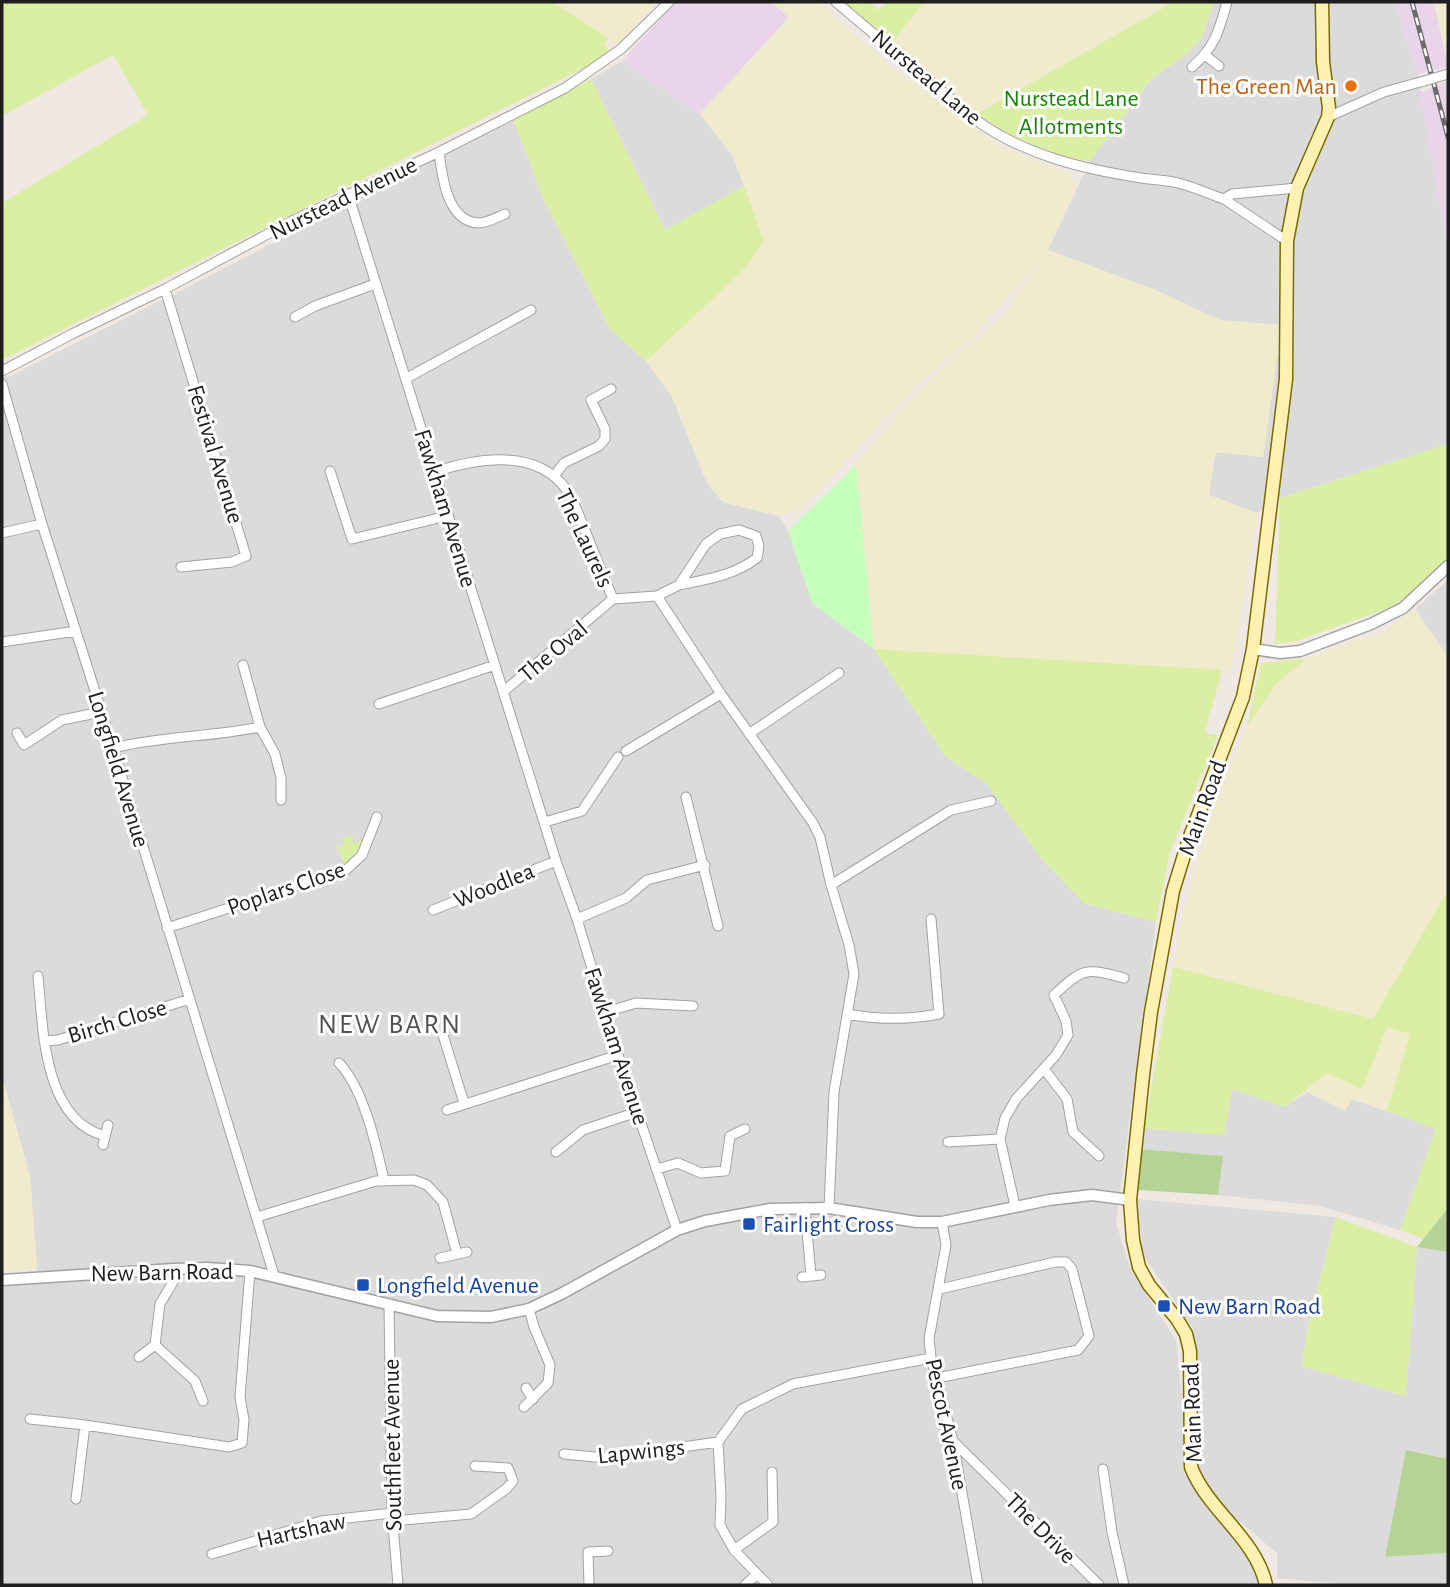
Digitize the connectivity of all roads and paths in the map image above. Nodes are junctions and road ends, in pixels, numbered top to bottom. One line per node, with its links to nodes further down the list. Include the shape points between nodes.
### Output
1 (668, 2): 10 (street, Nurstead Avenue, via 621,49 565,88)
2 (836, 2): 13 (street, Nurstead Lane, via 998,136 1069,163 1178,183)
3 (1227, 2): 5 (street, via 1217,37)
4 (1322, 2): 9 (main road, Main Road)
5 (1205, 55): 6 (street); 7 (street)
6 (1192, 66)
7 (1219, 66)
8 (1448, 75): 9 (street, bridge, via 1384,92)
9 (1328, 117): 11 (main road, Main Road)
10 (439, 152): 12 (street, Nurstead Avenue); 14 (street, via 442,179 455,211 481,223)
11 (1297, 188): 13 (street, via 1232,194); 15 (main road, Main Road)
12 (348, 194): 16 (street, Fawkham Avenue); 17 (street, Nurstead Avenue)
13 (1224, 200): 15 (street, Nurstead Lane)
14 (505, 214)
15 (1287, 241): 37 (main road, Main Road, via 1286,379)
16 (375, 284): 19 (street); 21 (street, Fawkham Avenue)
17 (165, 289): 20 (street, Nurstead Avenue); 31 (street, Festival Avenue, via 246,556 232,562)
18 (531, 310): 21 (street)
19 (295, 317)
20 (2, 371)
21 (407, 378): 25 (street, Fawkham Avenue)
22 (2, 384): 28 (street, Longfield Avenue)
23 (611, 389): 26 (street, via 586,403 605,429 605,439 565,463)
24 (330, 471): 27 (street, via 352,539)
25 (435, 472): 26 (street, The Laurels, via 473,461 506,460 539,467); 27 (street, Fawkham Avenue)
26 (554, 476): 34 (street, The Laurels, via 574,502)
27 (447, 516): 39 (street, Fawkham Avenue)
28 (42, 524): 29 (street); 35 (street, Longfield Avenue)
29 (2, 533)
30 (1448, 566): 37 (street, via 1403,608 1371,624 1300,651)
31 (181, 567)
32 (679, 585): 32 (street, via 706,544 720,534 739,530 756,536 757,558 743,569); 33 (street)
33 (657, 596): 34 (street); 42 (street)
34 (613, 599): 41 (street, The Oval)
35 (76, 631): 36 (street); 44 (street, Longfield Avenue)
36 (2, 642)
37 (1253, 649): 84 (main road, Main Road, via 1243,697 1173,891 1149,1025)
38 (243, 665): 45 (street)
39 (495, 665): 41 (street, Fawkham Avenue); 43 (street)
40 (839, 673): 47 (street)
41 (503, 692): 53 (street, Fawkham Avenue)
42 (721, 694): 47 (street); 53 (street, via 622,754 582,811)
43 (379, 704)
44 (101, 712): 46 (street, via 62,720 24,745); 48 (street, Longfield Avenue)
45 (260, 727): 48 (street); 50 (street, via 275,754)
46 (17, 733)
47 (749, 734): 56 (street, via 817,830)
48 (113, 748): 61 (street, Longfield Avenue)
49 (686, 797): 55 (street)
50 (281, 800)
51 (991, 801): 56 (street, via 951,810)
52 (377, 817): 61 (street, Poplars Close, via 362,855 346,870)
53 (545, 822): 54 (street, Fawkham Avenue)
54 (556, 861): 57 (street, Woodlea); 58 (street, Fawkham Avenue)
55 (705, 865): 58 (street, via 646,880 626,898); 60 (street)
56 (831, 885): 67 (street, via 854,974)
57 (433, 910)
58 (577, 919): 66 (street, Fawkham Avenue)
59 (931, 919): 67 (street, via 939,1014 886,1020)
60 (718, 926)
61 (167, 928): 64 (street, Longfield Avenue)
62 (38, 976): 69 (street, Birch Close)
63 (1125, 978): 72 (street, via 1092,970 1071,979 1054,995 1068,1035)
64 (190, 999): 69 (street, Birch Close); 88 (street, Longfield Avenue)
65 (693, 1006): 66 (street, via 636,1003)
66 (606, 1012): 70 (street, Fawkham Avenue)
67 (847, 1014): 87 (street, via 834,1092)
68 (443, 1035): 73 (street)
69 (44, 1041): 76 (street, Birch Close, via 67,1111 104,1140)
70 (618, 1055): 73 (street); 75 (street, Fawkham Avenue)
71 (339, 1063): 83 (street, via 368,1118)
72 (1044, 1069): 78 (street, via 1016,1099); 81 (street, via 1067,1099 1073,1132)
73 (464, 1103): 74 (street)
74 (447, 1110)
75 (637, 1112): 80 (street, via 583,1130); 82 (street, Fawkham Avenue)
76 (108, 1125)
77 (745, 1129): 82 (street, via 730,1136 725,1171 701,1173 678,1163)
78 (1000, 1139): 79 (street); 85 (street)
79 (948, 1142)
80 (556, 1153)
81 (1099, 1156)
82 (657, 1169): 90 (street, Fawkham Avenue)
83 (384, 1180): 88 (street); 91 (street, via 418,1181 444,1204 462,1253)
84 (1130, 1200): 85 (street, New Barn Road, via 1092,1195); 129 (main road, Main Road, via 1139,1267 1177,1319 1190,1351 1191,1467 1258,1561)
85 (1015, 1206): 89 (street, New Barn Road)
86 (805, 1208): 87 (street, New Barn Road); 90 (street, New Barn Road, via 705,1220); 95 (street)
87 (829, 1208): 89 (street, New Barn Road)
88 (257, 1217): 94 (street, Longfield Avenue)
89 (942, 1222): 97 (street, Pescot Avenue, via 946,1245)
90 (677, 1230): 99 (street, New Barn Road)
91 (440, 1258)
92 (174, 1269): 93 (street, New Barn Road); 96 (street, New Barn Road); 100 (street, via 173,1282 160,1304)
93 (250, 1271): 94 (street, New Barn Road); 109 (street, via 240,1397 242,1443 229,1447)
94 (274, 1275): 98 (street, New Barn Road)
95 (811, 1276)
96 (2, 1280)
97 (940, 1289): 102 (street, Pescot Avenue, via 929,1339); 103 (street, via 1066,1262 1072,1269 1089,1336 1078,1350)
98 (389, 1304): 99 (street, New Barn Road, via 437,1316 491,1317); 117 (street, Southfleet Avenue)
99 (529, 1309): 105 (street, via 550,1366 548,1383)
100 (155, 1345): 101 (street); 106 (street, via 195,1381)
101 (139, 1357)
102 (932, 1358): 103 (street, Pescot Avenue); 111 (street, via 793,1384 742,1409)
103 (937, 1377): 110 (street, Pescot Avenue)
104 (526, 1388): 105 (street)
105 (533, 1399): 107 (street)
106 (203, 1401)
107 (524, 1407)
108 (30, 1419): 109 (street)
109 (85, 1424): 116 (street)
110 (953, 1441): 126 (street, Pescot Avenue); 127 (street, The Drive)
111 (718, 1442): 112 (street, Lapwings, via 605,1458); 118 (street, via 720,1525)
112 (564, 1454)
113 (475, 1465): 117 (street, Hartshaw, via 508,1468 513,1481 471,1514)
114 (1103, 1469): 128 (street, The Drive)
115 (772, 1472): 118 (street, via 773,1522)
116 (76, 1499)
117 (392, 1517): 120 (street, Hartshaw, via 321,1521); 122 (street, Southfleet Avenue)
118 (734, 1550): 121 (street)
119 (608, 1551): 123 (street, via 588,1552)
120 (212, 1554)
121 (757, 1574): 124 (street); 125 (street)
122 (398, 1585)
123 (589, 1585)
124 (745, 1585)
125 (768, 1585)
126 (978, 1585)
127 (1099, 1585)
128 (1124, 1585)
129 (1266, 1585)

